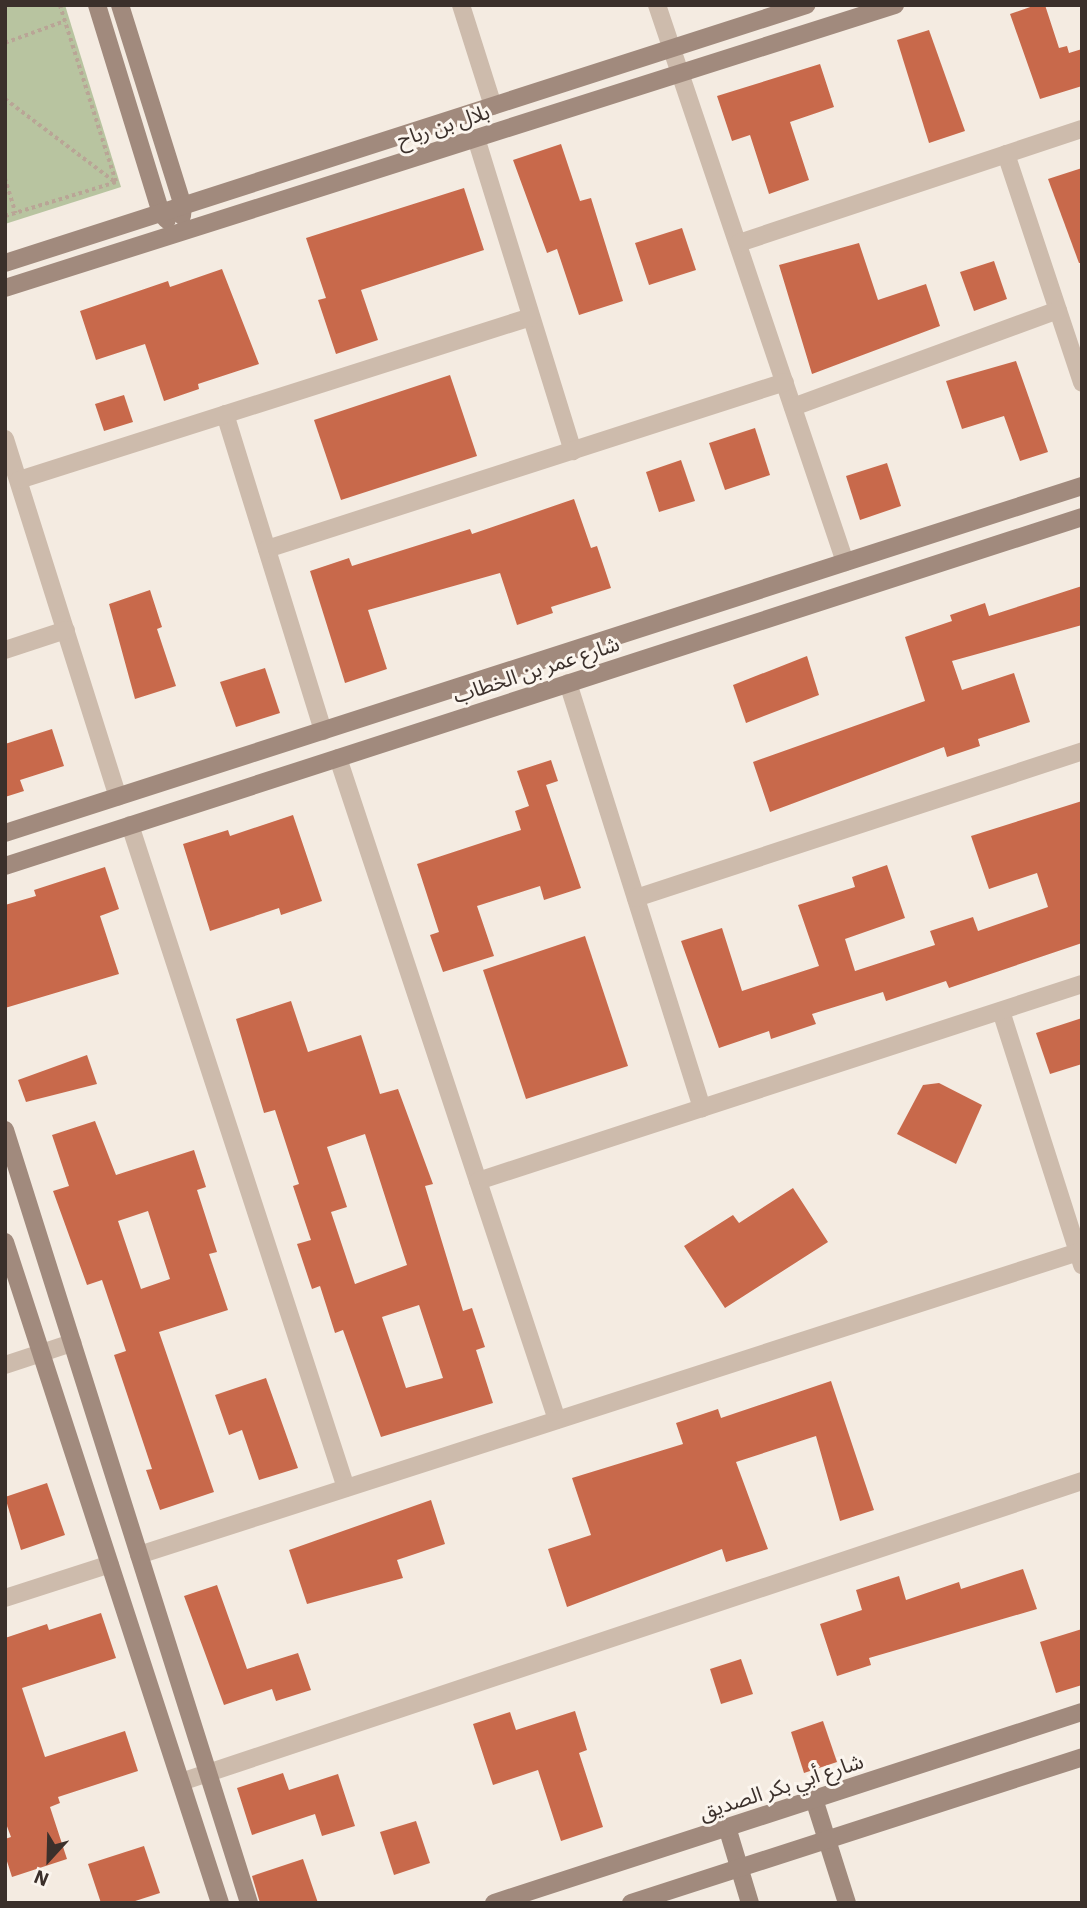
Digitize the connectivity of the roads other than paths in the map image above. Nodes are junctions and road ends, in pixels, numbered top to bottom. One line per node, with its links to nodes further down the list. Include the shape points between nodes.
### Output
1 (97, 5): 14 (street)
2 (120, 5): 13 (street)
3 (461, 5): 9 (street)
4 (657, 5): 7 (street)
5 (895, 5): 8 (street, بلال بن رباح)
6 (798, 6): 7 (street, بلال بن رباح)
7 (674, 48): 8 (street); 9 (street, بلال بن رباح)
8 (682, 72): 11 (street, بلال بن رباح); 16 (street)
9 (494, 106): 13 (street, بلال بن رباح)
10 (1082, 129): 12 (street)
11 (476, 138): 15 (street, بلال بن رباح); 20 (street)
12 (1006, 154): 16 (street); 19 (street)
13 (183, 206): 14 (street, بلال بن رباح); 15 (street)
14 (161, 214): 15 (street); 17 (street, بلال بن رباح)
15 (179, 233): 18 (street, بلال بن رباح)
16 (739, 243): 21 (street)
17 (5, 263)
18 (5, 288)
19 (1058, 310): 22 (street); 23 (street)
20 (531, 317): 24 (street); 26 (street)
21 (785, 382): 23 (street); 26 (street)
22 (1082, 383)
23 (793, 407): 31 (street)
24 (225, 414): 27 (street); 30 (street)
25 (5, 439): 27 (street)
26 (573, 450): 30 (street)
27 (19, 480): 32 (street)
28 (1082, 486): 31 (street, شارع عمر بن الخطاب)
29 (1082, 516): 34 (street, شارع عمر بن الخطاب)
30 (267, 549): 35 (street)
31 (845, 562): 35 (street, شارع عمر بن الخطاب)
32 (66, 630): 33 (street); 38 (street)
33 (5, 650)
34 (568, 683): 37 (street, شارع عمر بن الخطاب); 42 (street)
35 (323, 731): 38 (street, شارع عمر بن الخطاب)
36 (1082, 751): 42 (street)
37 (338, 758): 39 (street, شارع عمر بن الخطاب); 47 (street)
38 (118, 797): 40 (street, شارع عمر بن الخطاب)
39 (130, 825): 41 (street, شارع عمر بن الخطاب); 55 (street)
40 (5, 833)
41 (5, 866)
42 (636, 898): 45 (street)
43 (1082, 984): 44 (street)
44 (1001, 1011): 45 (street); 49 (street)
45 (702, 1108): 47 (street)
46 (5, 1130): 50 (street)
47 (478, 1181): 53 (street)
48 (5, 1242): 51 (street)
49 (1080, 1259): 53 (street)
50 (72, 1343): 51 (street); 56 (street)
51 (41, 1353): 52 (street); 57 (street)
52 (5, 1364)
53 (557, 1420): 55 (street)
54 (1082, 1481): 61 (street)
55 (346, 1488): 56 (street)
56 (139, 1555): 61 (street)
57 (110, 1564): 58 (street); 62 (street)
58 (5, 1598)
59 (1082, 1712): 63 (street, شارع أبي بكر الصديق)
60 (1082, 1757): 65 (street)
61 (207, 1772): 62 (street); 68 (street)
62 (181, 1782): 67 (street)
63 (814, 1799): 64 (street, شارع أبي بكر الصديق); 65 (street)
64 (727, 1827): 66 (street); 69 (street, شارع أبي بكر الصديق)
65 (827, 1839): 66 (street); 72 (street)
66 (739, 1868): 70 (street); 71 (street)
67 (220, 1903)
68 (249, 1903)
69 (494, 1903)
70 (631, 1903)
71 (750, 1903)
72 (847, 1903)

